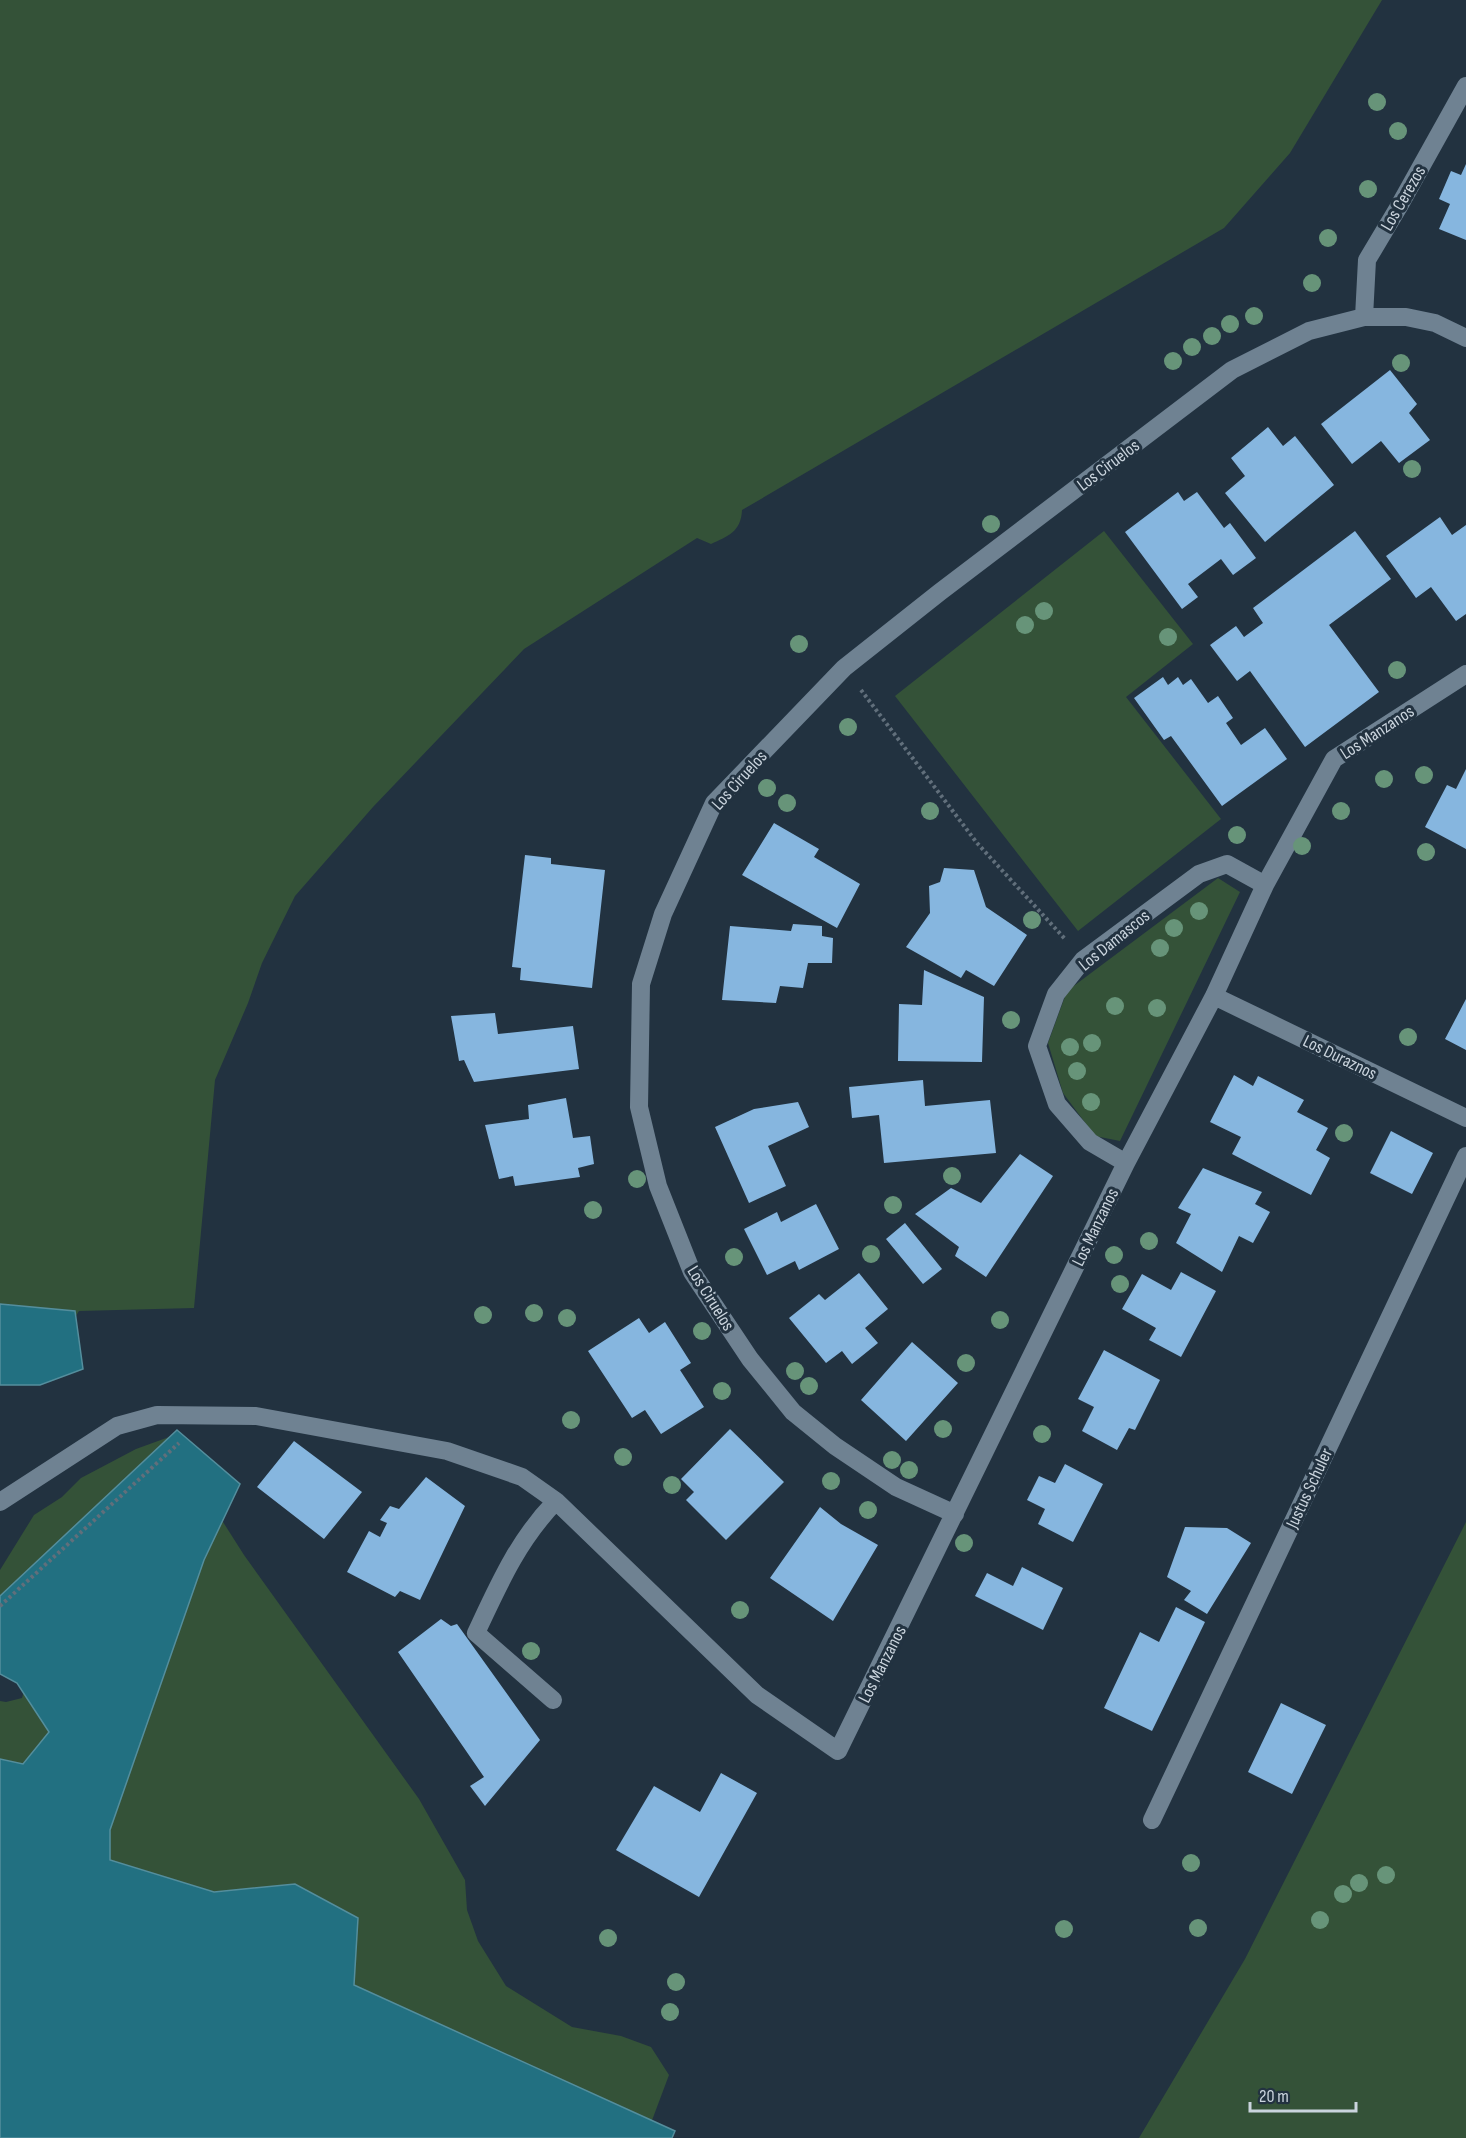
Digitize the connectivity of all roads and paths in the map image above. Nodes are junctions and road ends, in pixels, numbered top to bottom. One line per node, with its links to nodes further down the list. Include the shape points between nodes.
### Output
1 (1466, 86): 2 (street, Los Cerezos, via 1367,260)
2 (1364, 317): 3 (street, Los Ciruelos, via 1406,317 1435,323); 4 (street, Los Ciruelos, via 1309,331 1232,370)
3 (1466, 338)
4 (844, 668): 7 (path, via 977,843); 15 (street, Los Ciruelos, via 714,803 690,853 663,914 641,984 639,1107 658,1186 692,1272 750,1359 793,1412 835,1446 896,1487)
5 (1466, 674): 6 (street, Los Manzanos, via 1334,759)
6 (1265, 885): 7 (street, Los Damascos, via 1227,864 1199,874); 8 (street, Los Manzanos)
7 (1083, 960): 11 (street, Los Damascos, via 1056,994 1037,1046 1057,1104 1090,1142)
8 (1214, 996): 9 (street, Los Duraznos); 11 (street, Los Manzanos)
9 (1466, 1118)
10 (1466, 1156): 18 (street, Justus Schuler)
11 (1126, 1163): 15 (street, Los Manzanos)
12 (182, 1441): 16 (path)
13 (556, 1501): 14 (street, via 522,1477 447,1451 256,1416 157,1415 117,1426); 15 (street, Los Manzanos, via 757,1695 838,1751); 17 (street, via 510,1561 476,1633)
14 (0, 1502)
15 (955, 1514)
16 (0, 1606)
17 (553, 1700)
18 (1152, 1820)

